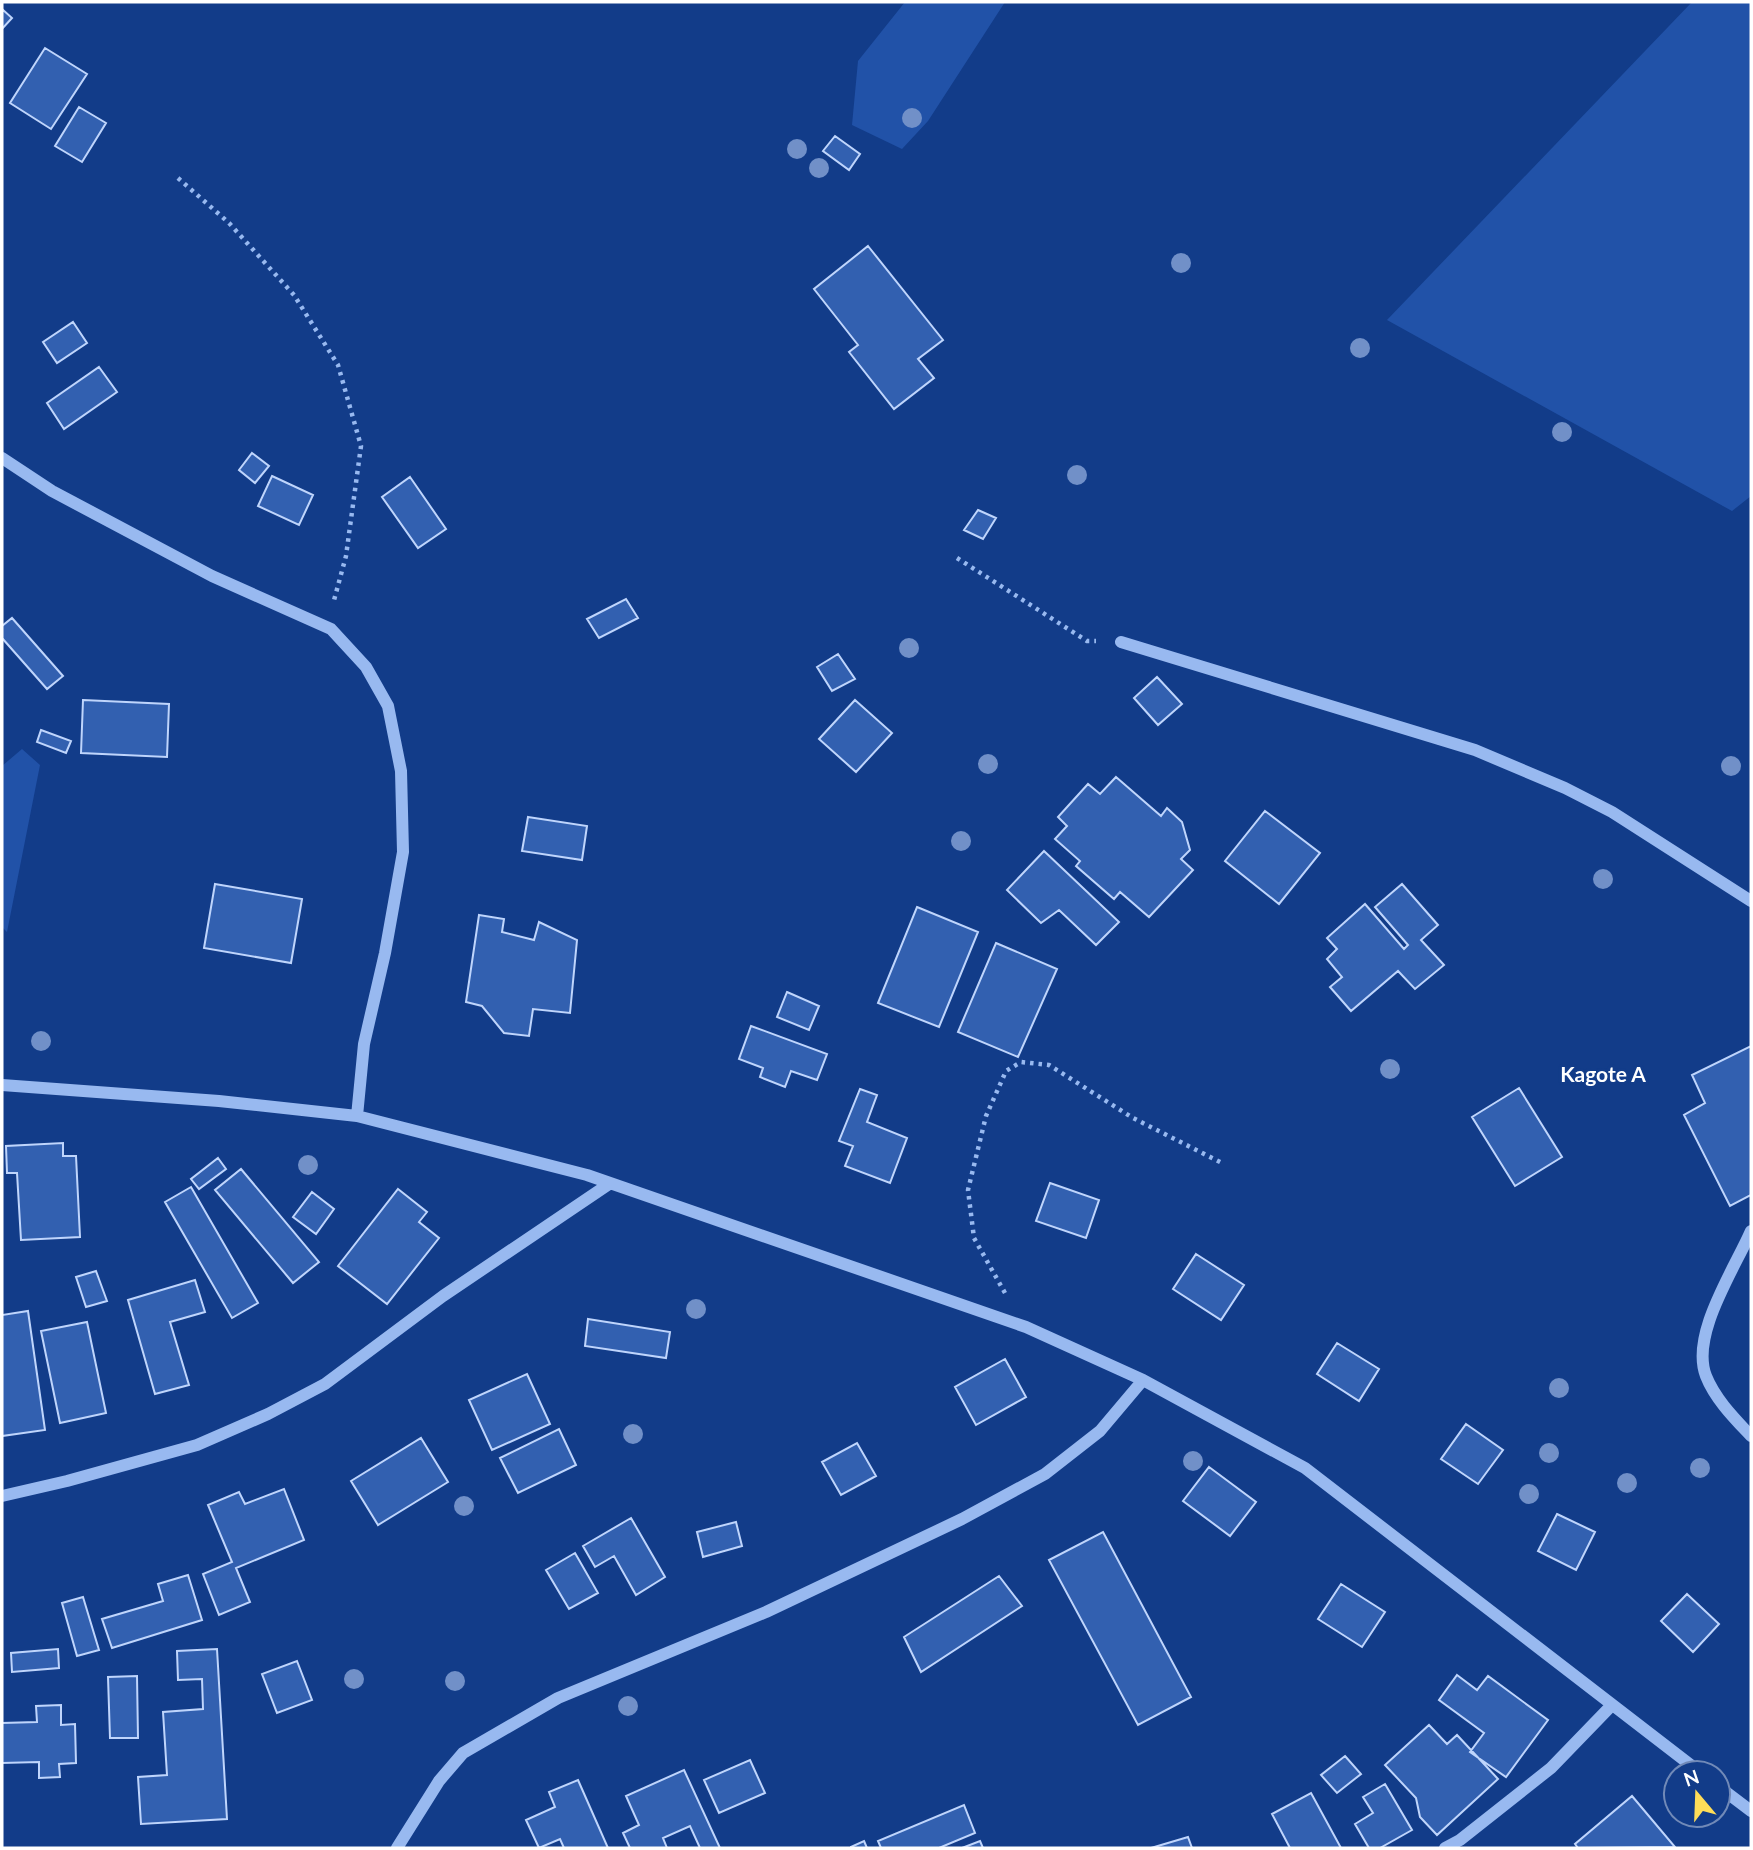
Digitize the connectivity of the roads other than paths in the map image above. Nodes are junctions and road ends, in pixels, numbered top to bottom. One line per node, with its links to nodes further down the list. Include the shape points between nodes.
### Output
1 (2, 458): 5 (street, via 52,491 212,576 331,629 366,667 388,706 401,771 403,852 364,1044)
2 (1121, 642): 3 (street, via 1475,750 1612,812)
3 (1751, 901)
4 (2, 1085): 5 (street)
5 (357, 1116): 6 (street)
6 (609, 1184): 8 (street, via 1026,1327); 10 (street, via 443,1296 325,1384 268,1414 197,1445)
7 (1751, 1231): 9 (street, via 1709,1320 1701,1351 1706,1377)
8 (1143, 1380): 11 (street, via 1305,1468); 15 (street, via 1100,1431 1045,1474 962,1520 766,1612 558,1698 463,1753 439,1781)
9 (1751, 1436)
10 (2, 1496)
11 (1611, 1706): 12 (street); 16 (street, via 1551,1768)
12 (1681, 1759)
13 (1732, 1797): 14 (street)
14 (1751, 1811)
15 (397, 1848)
16 (1445, 1848)

